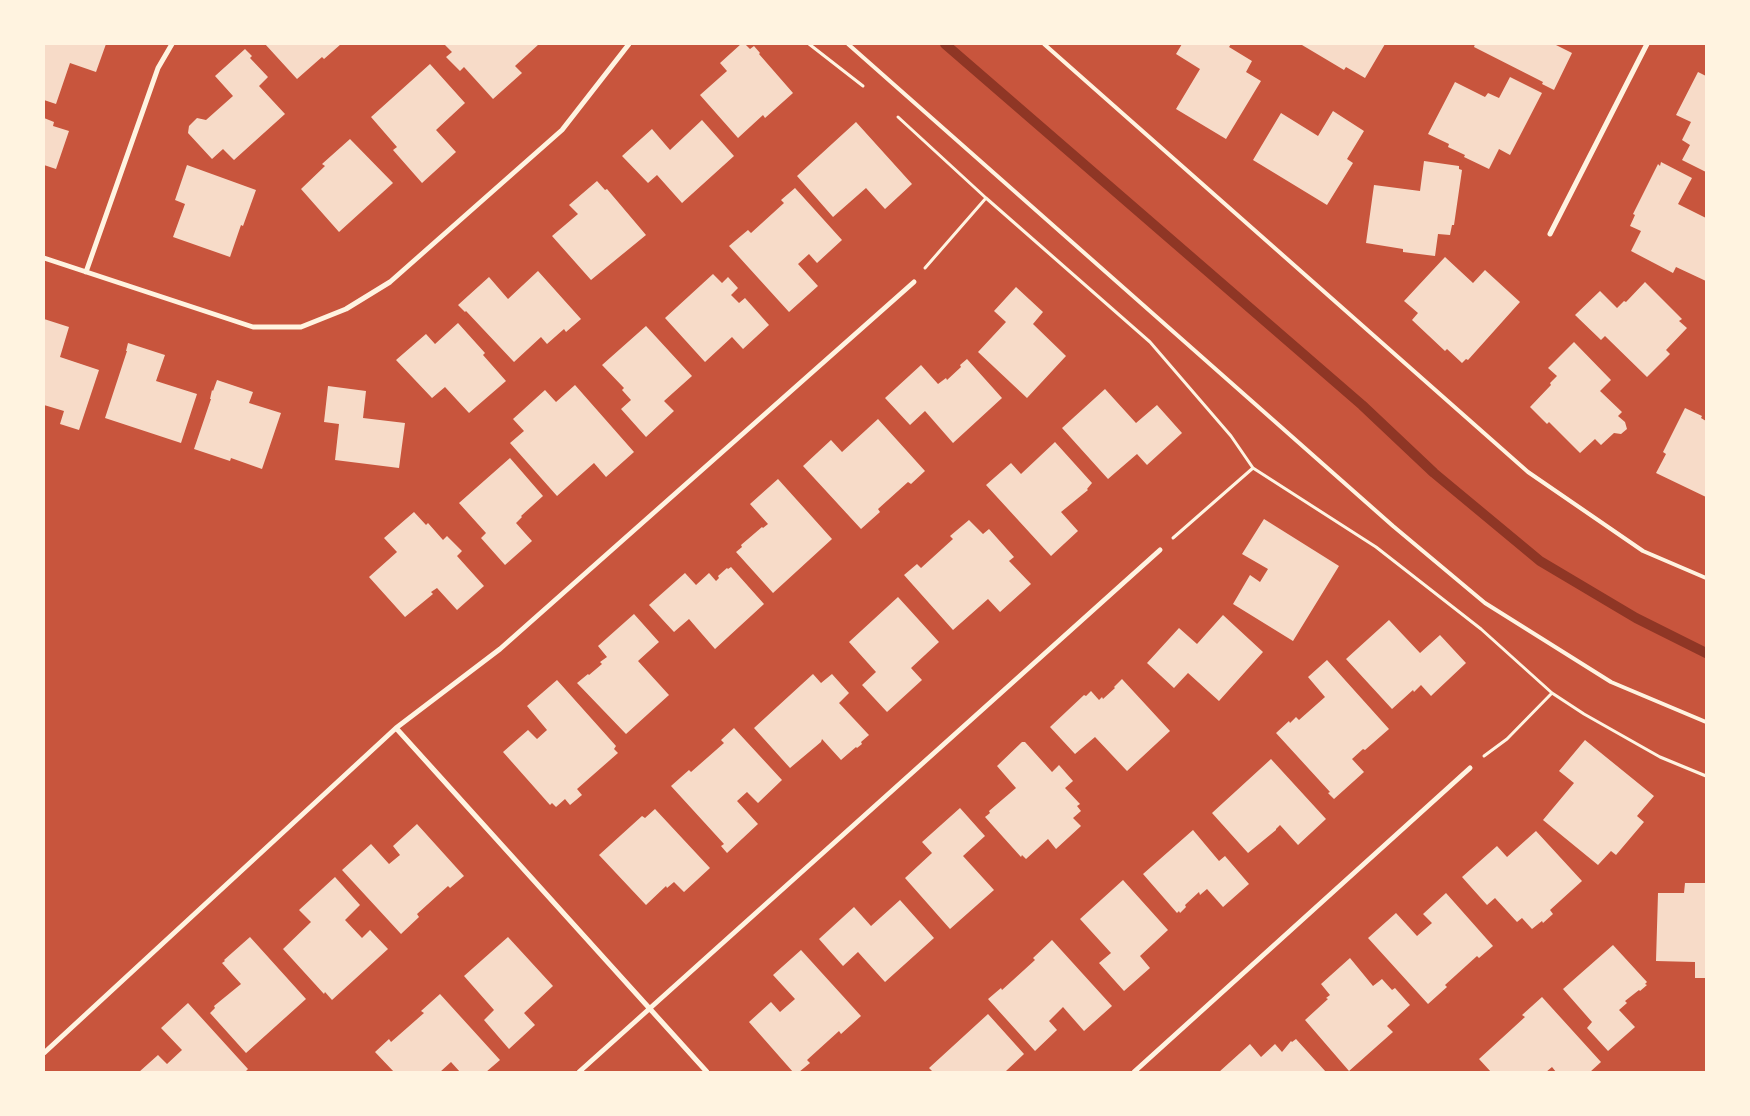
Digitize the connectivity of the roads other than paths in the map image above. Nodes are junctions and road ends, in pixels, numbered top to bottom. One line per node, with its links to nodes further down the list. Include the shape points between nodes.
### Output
1 (172, 44): 8 (street, via 158,68)
2 (629, 44): 8 (street, via 562,130 390,282 346,309 301,327 253,327)
3 (848, 44): 12 (lane, via 1484,603 1611,682)
4 (1044, 44): 11 (lane, via 1528,472 1643,551)
5 (1647, 44): 6 (street)
6 (1550, 234)
7 (44, 258): 8 (street)
8 (86, 272)
9 (914, 282): 13 (street, via 500,650)
10 (1160, 550): 15 (street)
11 (1706, 578)
12 (1706, 722)
13 (396, 728): 15 (street); 16 (street)
14 (1470, 768): 19 (street)
15 (650, 1009): 17 (street); 18 (street)
16 (44, 1053)
17 (579, 1072)
18 (707, 1072)
19 (1134, 1072)

